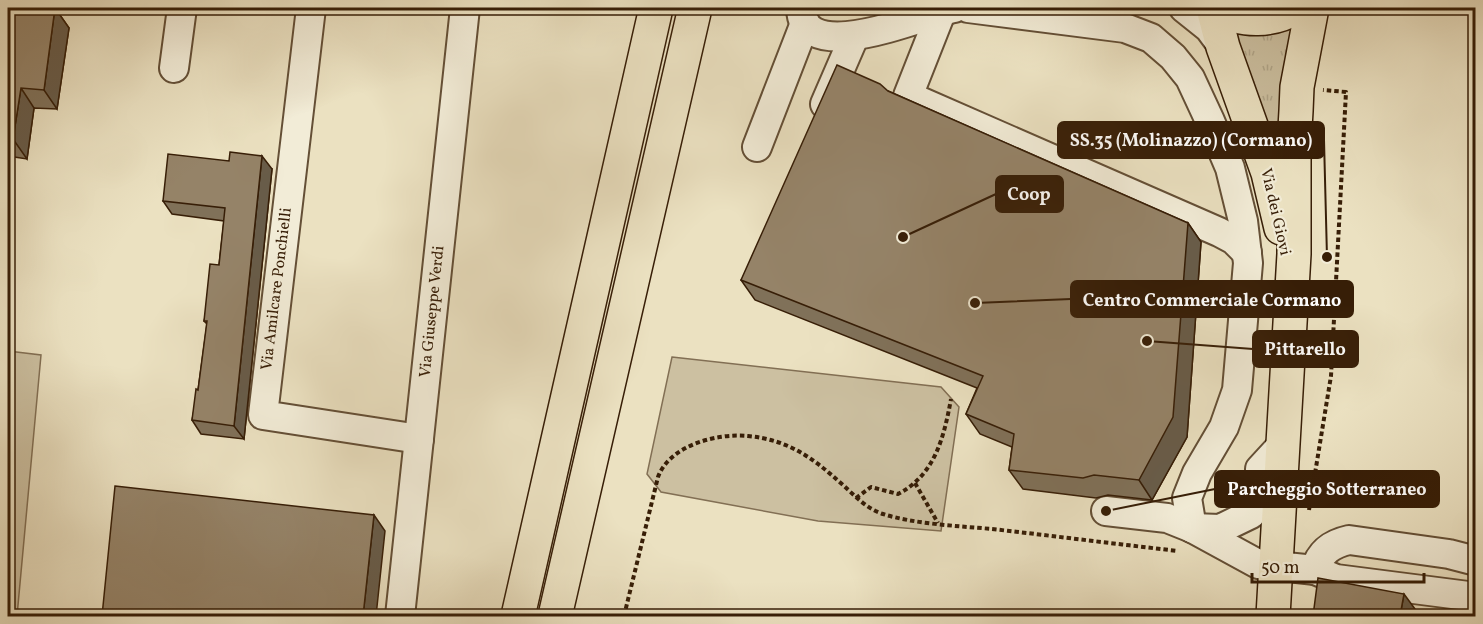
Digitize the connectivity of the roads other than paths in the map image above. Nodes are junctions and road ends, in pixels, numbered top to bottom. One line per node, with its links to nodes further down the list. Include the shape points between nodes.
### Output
1 (182, 8): 15 (street)
2 (311, 8): 20 (street, Via Amilcare Ponchielli, via 263,415)
3 (465, 8): 20 (street, Via Giuseppe Verdi)
4 (656, 8): 31 (main road)
5 (695, 8): 32 (main road)
6 (955, 8): 13 (street); 18 (street, via 1125,28 1151,38 1190,78 1230,168); 18 (street, via 908,96 1219,232)
7 (1184, 8): 14 (street, via 1209,28)
8 (1213, 8): 14 (main road, Via dei Giovi)
9 (1221, 8): 10 (main road, via 1254,18 1285,14)
10 (1295, 8)
11 (1312, 8): 19 (main road, Via dei Giovi, via 1297,95)
12 (803, 15): 13 (street, via 815,32); 17 (street)
13 (854, 37): 16 (street)
14 (1223, 47): 19 (main road, Via dei Giovi, via 1278,210)
15 (174, 68)
16 (817, 122)
17 (757, 147)
18 (1247, 253): 23 (street, via 1237,390 1224,427 1187,498)
19 (1292, 316): 21 (main road, Via dei Giovi)
20 (419, 439): 30 (street, Via Giuseppe Verdi)
21 (1283, 444): 23 (street, via 1260,469 1260,497 1251,514); 26 (main road, Via dei Giovi)
22 (1106, 511): 23 (street, via 1167,518)
23 (1187, 540): 26 (street)
24 (1430, 551): 25 (street); 27 (street, via 1349,540 1327,549); 28 (street)
25 (1476, 561)
26 (1275, 566): 27 (street); 33 (main road, Via dei Giovi)
27 (1315, 570): 28 (street, via 1336,579)
28 (1424, 590): 29 (street)
29 (1476, 597)
30 (400, 616)
31 (518, 616)
32 (555, 616)
33 (1273, 616)

